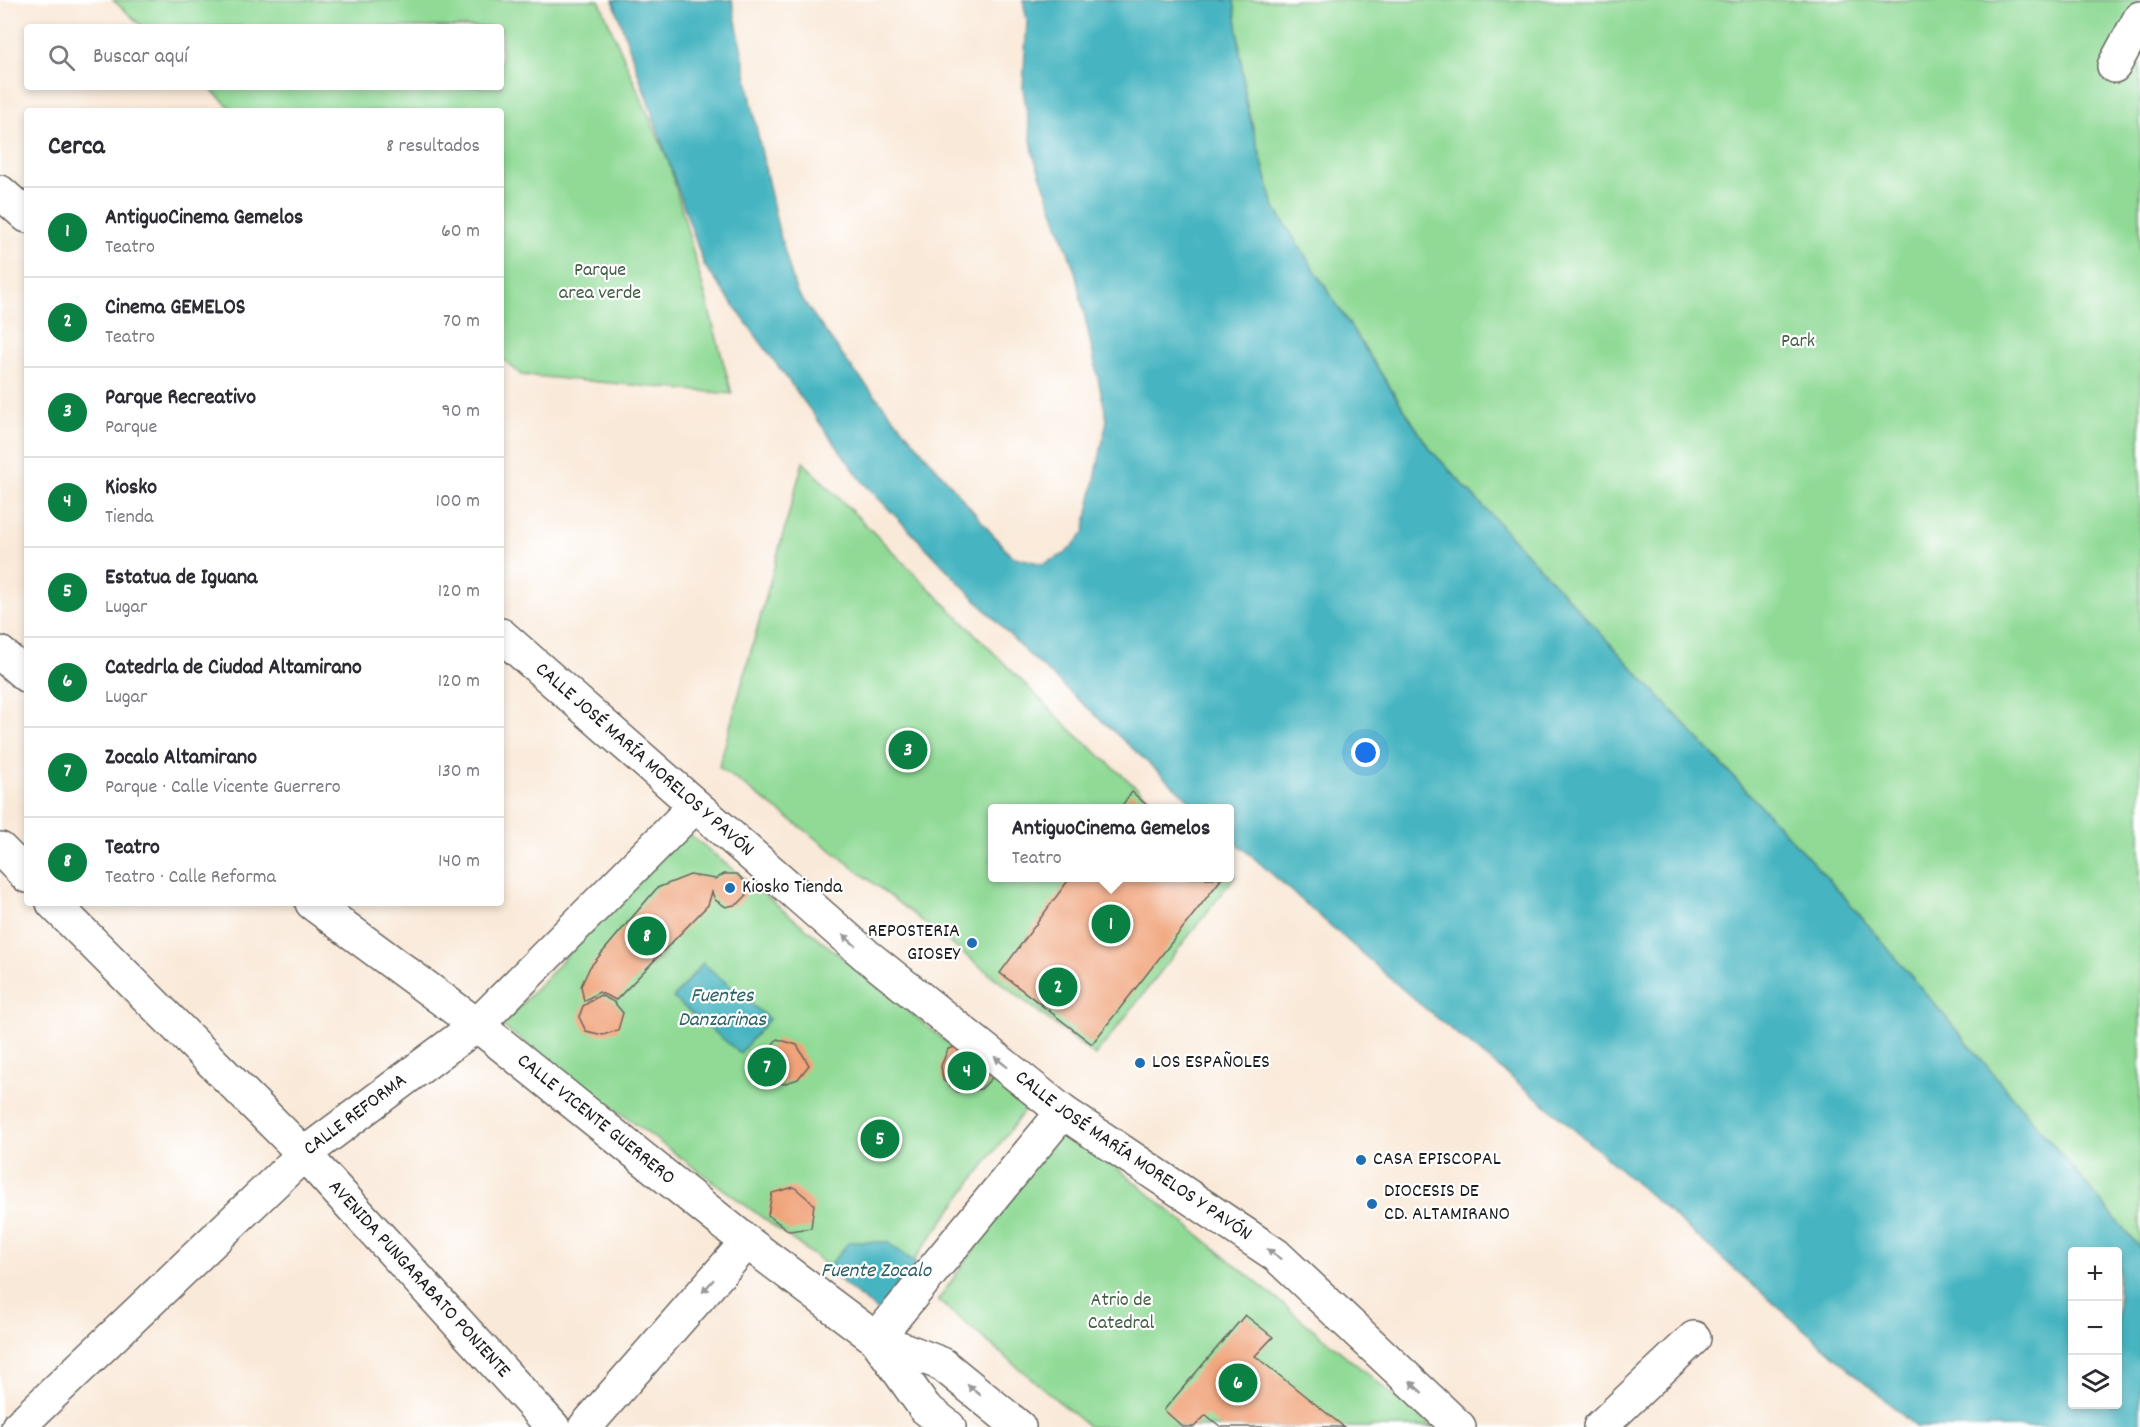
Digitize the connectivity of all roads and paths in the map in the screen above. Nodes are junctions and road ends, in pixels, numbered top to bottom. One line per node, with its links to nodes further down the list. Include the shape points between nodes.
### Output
1 (2140, 18): 2 (street)
2 (2114, 66)
3 (0, 192): 4 (street)
4 (24, 213)
5 (504, 638): 8 (street, CALLE JOSÉ MARÍA MORELOS Y PAVÓN)
6 (0, 653): 7 (street)
7 (24, 673)
8 (695, 806): 13 (street, CALLE REFORMA); 14 (street, CALLE JOSÉ MARÍA MORELOS Y PAVÓN, one-way to 8, via 866,955)
9 (0, 849): 10 (street)
10 (24, 873)
11 (56, 906): 15 (street, AVENIDA PUNGARABATO PONIENTE)
12 (316, 906): 13 (street, CALLE VICENTE GUERRERO)
13 (477, 1025): 15 (street, CALLE REFORMA); 16 (street, CALLE VICENTE GUERRERO)
14 (1063, 1112): 18 (street); 24 (street, CALLE JOSÉ MARÍA MORELOS Y PAVÓN, one-way to 14, via 1276,1255)
15 (304, 1154): 19 (street, CALLE REFORMA); 20 (street, AVENIDA PUNGARABATO PONIENTE)
16 (747, 1242): 18 (street, CALLE VICENTE GUERRERO); 21 (street, one-way to 21)
17 (1694, 1338): 25 (street)
18 (876, 1339): 22 (street, CALLE VICENTE GUERRERO, via 925,1408); 23 (street, CALLE VICENTE GUERRERO, one-way to 18, via 942,1364)
19 (18, 1427)
20 (553, 1427)
21 (585, 1427)
22 (950, 1427)
23 (1019, 1427)
24 (1459, 1427)
25 (1600, 1427)

